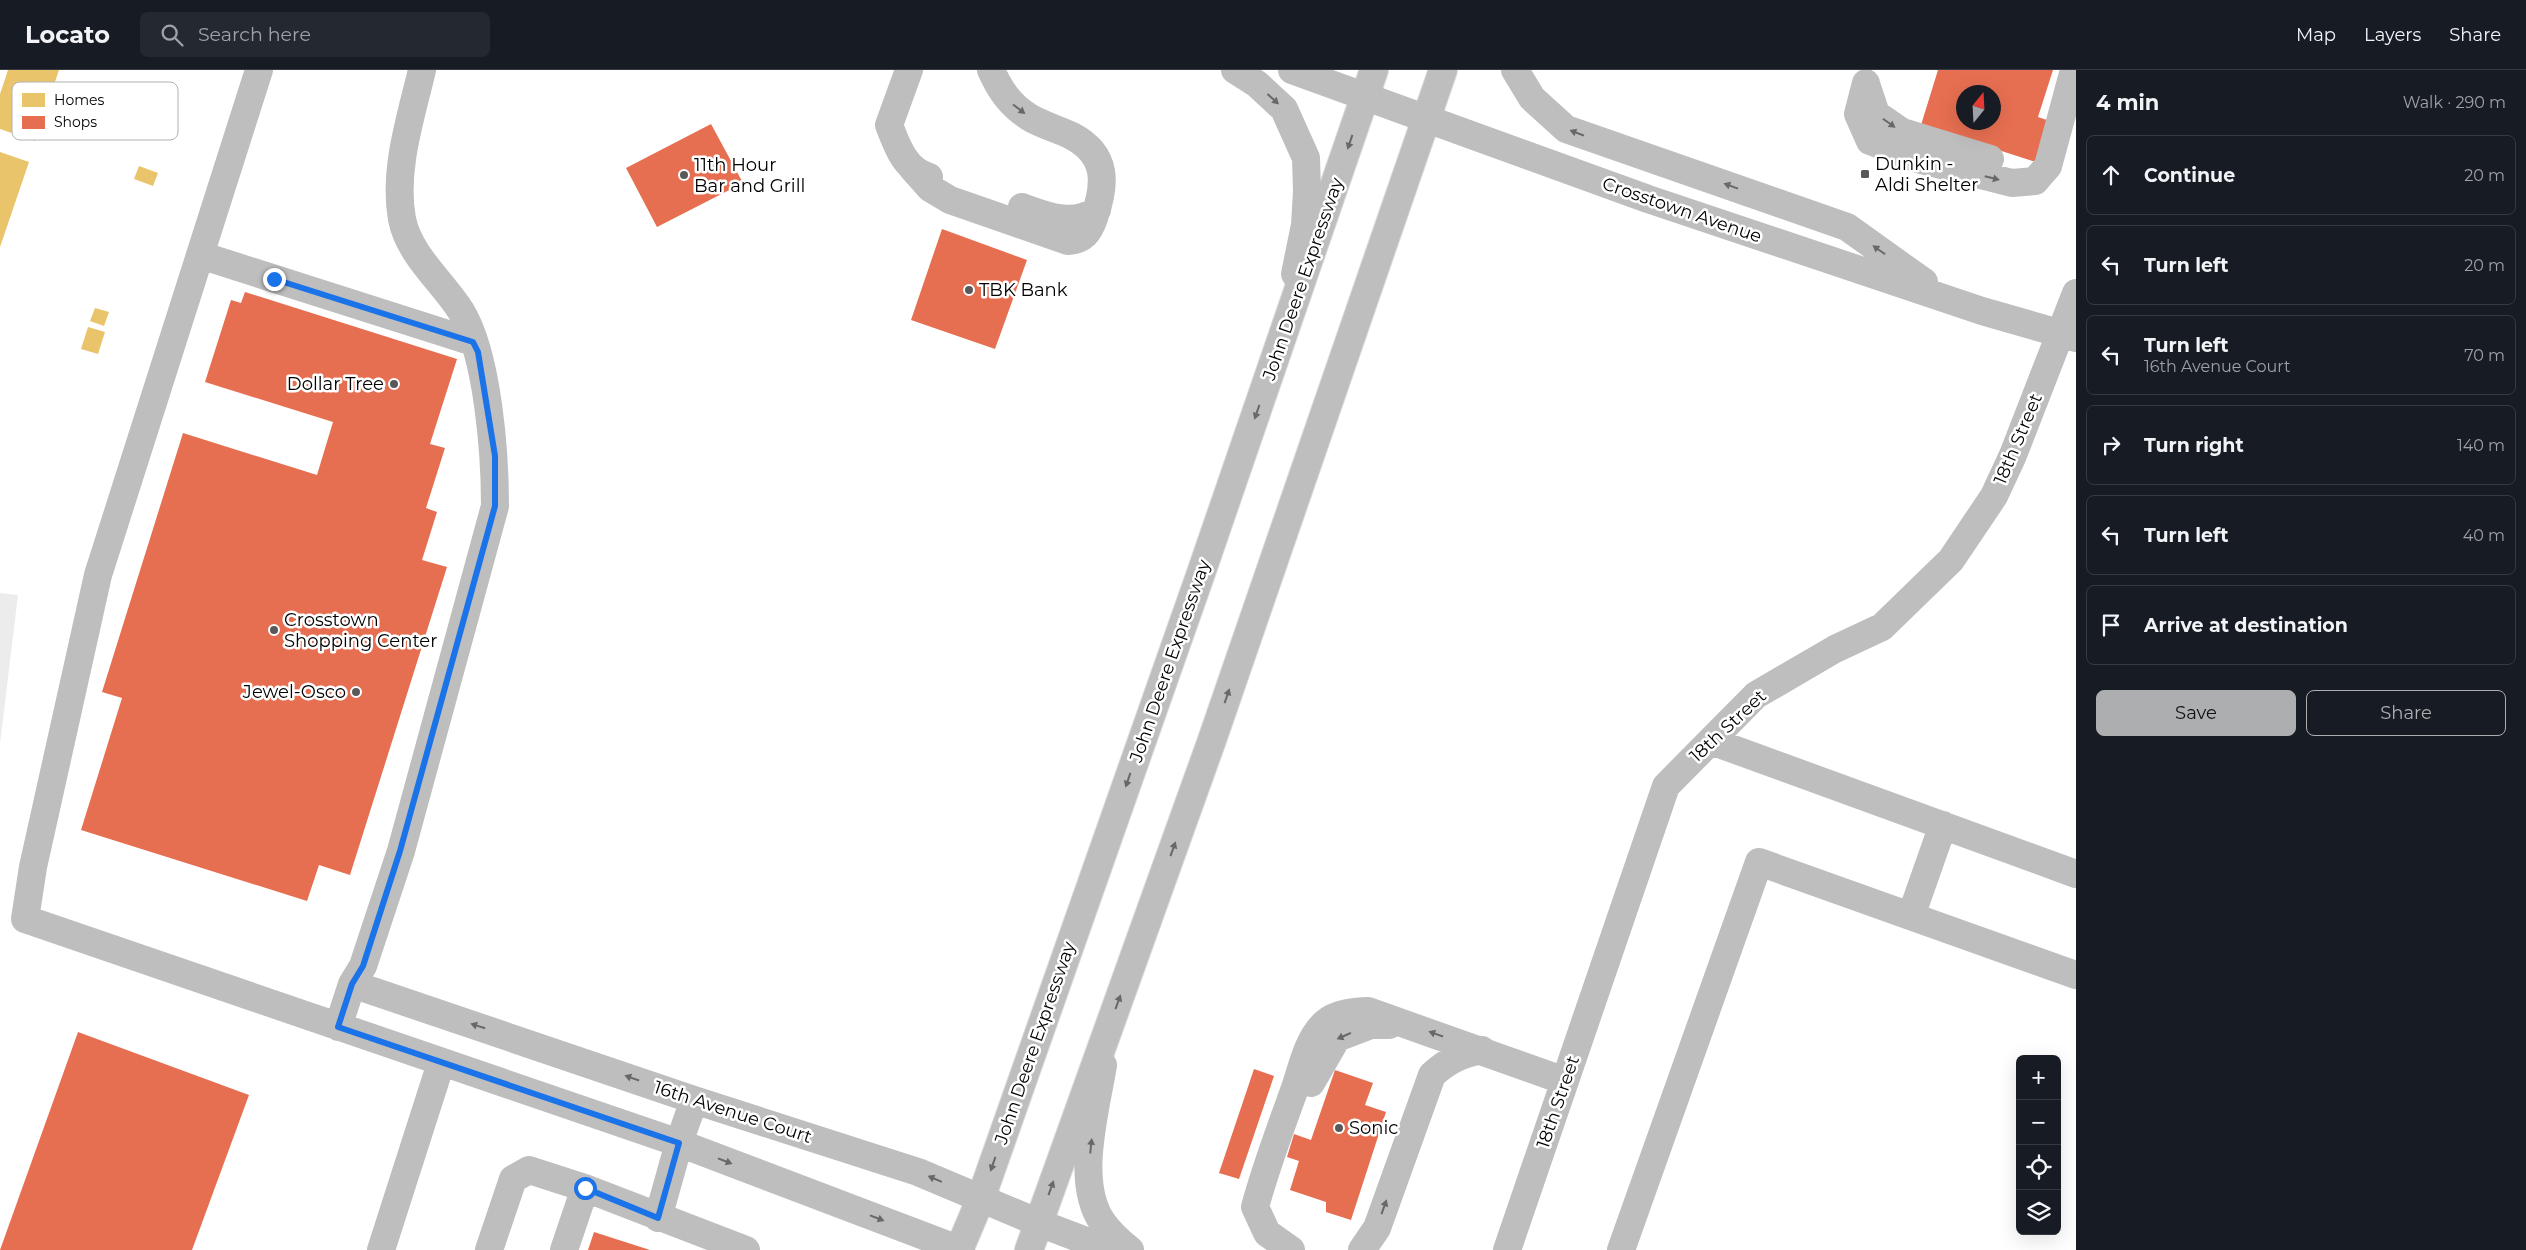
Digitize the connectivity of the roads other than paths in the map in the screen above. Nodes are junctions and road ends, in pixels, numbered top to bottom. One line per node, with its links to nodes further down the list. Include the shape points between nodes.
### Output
1 (259, 70): 16 (main road)
2 (422, 70): 20 (main road, via 401,166 402,218 407,238 461,312)
3 (909, 70): 14 (main road)
4 (992, 70): 15 (main road, one-way to 15, via 1000,89 1011,103 1030,117 1073,136 1091,150 1102,170 1103,188)
5 (1235, 70): 21 (main road, one-way to 21, via 1257,84 1284,109 1306,158 1304,225)
6 (1292, 70): 12 (main road, Crosstown Avenue)
7 (1374, 70): 12 (main road, John Deere Expressway)
8 (1443, 70): 13 (main road)
9 (1515, 70): 18 (main road, one-way to 9, via 1847,227 1566,129 1532,98)
10 (2074, 70): 11 (main road, one-way to 10, via 1858,114 1870,141 1917,159 2012,183 2035,181 2048,166)
11 (1866, 83)
12 (1366, 96): 13 (main road, Crosstown Avenue); 21 (main road, John Deere Expressway, one-way to 21)
13 (1427, 119): 18 (main road, Crosstown Avenue, via 1648,199); 29 (main road, one-way to 13)
14 (893, 134): 15 (main road, via 901,154 923,176 1051,217); 15 (main road, via 906,181 918,196 949,216 1059,255 1073,256 1081,251)
15 (1094, 218)
16 (200, 255): 20 (main road); 28 (main road, via 98,575 33,867 25,919)
17 (2076, 293): 19 (main road, 18th Street)
18 (1948, 298): 19 (main road, Crosstown Avenue)
19 (2069, 336): 22 (main road, 18th Street, via 1994,496 1951,560 1882,627 1835,648 1756,695)
20 (473, 342): 27 (main road, via 478,352 495,456 495,506 400,851 363,966)
21 (1280, 346): 36 (main road, John Deere Expressway, one-way to 36)
22 (1711, 742): 23 (main road); 32 (main road, 18th Street, via 1666,786)
23 (1943, 826): 24 (main road); 25 (main road)
24 (2076, 874)
25 (1911, 916): 26 (main road); 50 (main road, via 1759,862)
26 (2076, 975)
27 (352, 984): 28 (main road); 33 (main road, 16th Avenue Court, one-way to 27)
28 (338, 1027): 31 (main road)
29 (1108, 1031): 38 (main road, one-way to 29); 46 (main road, one-way to 29, via 1102,1222 1087,1179)
30 (1482, 1050): 32 (main road); 47 (main road, one-way to 47, via 1368,1011 1353,1012 1326,1021 1316,1032 1263,1174 1254,1207 1267,1233); 48 (main road, one-way to 30, via 1376,1228 1432,1075 1445,1063 1463,1054)
31 (441, 1062): 34 (main road); 39 (main road)
32 (1565, 1081): 49 (main road, 18th Street)
33 (694, 1100): 34 (main road); 36 (main road, 16th Avenue Court, one-way to 33, via 918,1172)
34 (679, 1143): 37 (main road); 43 (main road, one-way to 43)
35 (585, 1188): 37 (main road); 40 (main road, via 529,1170 513,1179); 41 (main road)
36 (981, 1198): 38 (main road, 16th Avenue Court); 43 (main road, John Deere Expressway)
37 (658, 1218): 42 (main road)
38 (1039, 1223): 44 (main road); 45 (main road, 16th Avenue Court)
39 (381, 1250)
40 (488, 1250)
41 (564, 1250)
42 (746, 1250)
43 (960, 1250)
44 (1029, 1250)
45 (1110, 1250)
46 (1130, 1250)
47 (1291, 1250)
48 (1362, 1250)
49 (1507, 1250)
50 (1620, 1250)

